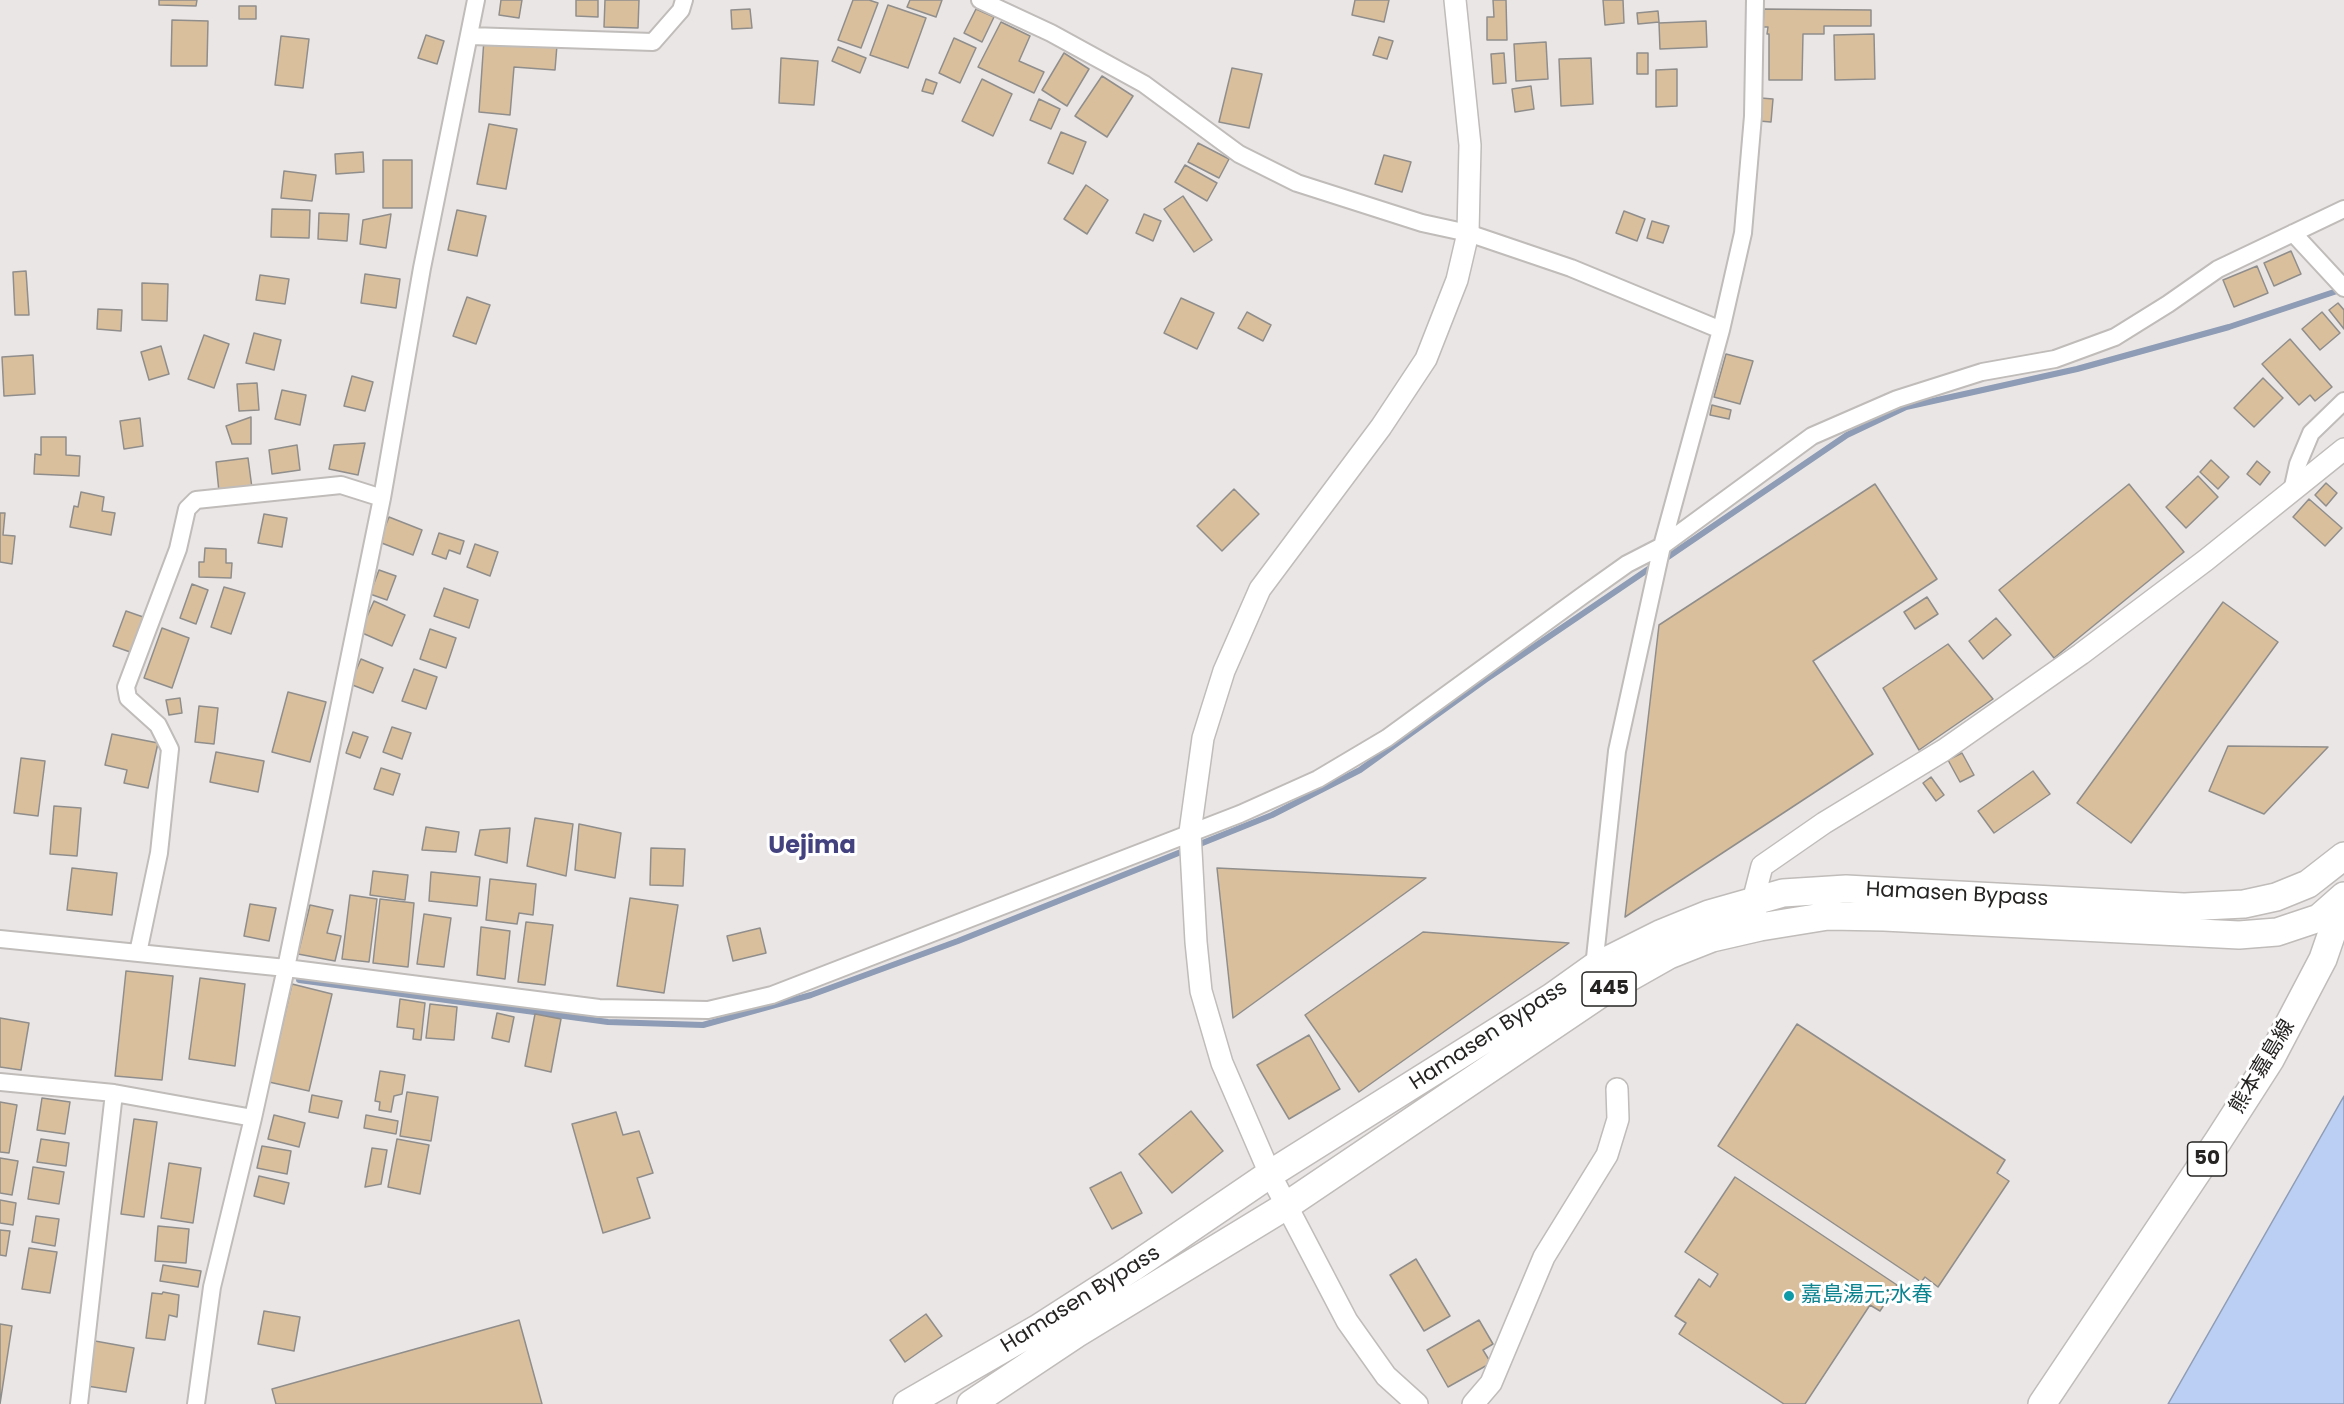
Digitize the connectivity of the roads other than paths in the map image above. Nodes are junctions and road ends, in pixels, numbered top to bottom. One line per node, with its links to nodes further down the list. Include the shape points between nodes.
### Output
1 (477, 0): 6 (street)
2 (684, 0): 6 (street, via 681,10 653,42)
3 (980, 0): 8 (street, via 1144,84 1239,154 1297,183 1422,223)
4 (1455, 0): 8 (street, via 1470,145)
5 (1755, 0): 11 (street, via 1753,116 1743,233)
6 (470, 36): 15 (street, via 422,268)
7 (2344, 209): 9 (street)
8 (1468, 232): 11 (street, via 1571,268); 17 (street, via 1457,280 1426,359 1381,427 1260,589 1224,671 1203,738)
9 (2293, 233): 10 (street); 16 (street, via 2218,269 2115,337 2055,358 1982,372 1897,399 1812,436)
10 (2344, 288)
11 (1721, 330): 16 (street)
12 (2344, 401): 14 (street, via 2311,433)
13 (2344, 449): 14 (street)
14 (2292, 491): 20 (street, via 2081,654 1944,750 1762,866)
15 (382, 498): 22 (street, via 341,485 196,500 187,509 178,549 126,687 128,698 158,725 170,749 159,853); 24 (street)
16 (1662, 546): 17 (street, via 1627,564 1387,738 1318,779); 23 (street, via 1617,751)
17 (1190, 832): 24 (street, via 772,995 708,1010 599,1008); 30 (street, via 1201,991 1222,1063)
18 (2343, 864): 20 (main road, Hamasen Bypass / 445, via 2276,897 2244,904 2184,907 1846,889 1783,893)
19 (2344, 897): 20 (main road, Hamasen Bypass / 445, via 2319,918 2277,932 2239,934); 38 (main road, 熊本嘉島線 / 50, via 2323,960 2270,1060)
20 (1756, 914): 23 (main road, Hamasen Bypass / 445, via 1708,914); 25 (main road, Hamasen Bypass / 445, via 1669,955)
21 (0, 939): 22 (street)
22 (138, 953): 24 (street)
23 (1594, 967): 25 (street); 30 (main road, Hamasen Bypass / 445)
24 (286, 968): 29 (street)
25 (1600, 994): 31 (main road, Hamasen Bypass / 445)
26 (0, 1082): 28 (street)
27 (1617, 1089): 37 (street, via 1618,1119 1607,1155 1544,1257 1491,1383)
28 (114, 1093): 29 (street); 32 (street)
29 (253, 1118): 33 (street, via 212,1287)
30 (1270, 1174): 31 (street); 34 (main road, Hamasen Bypass / 445, via 1056,1317)
31 (1287, 1206): 35 (main road, Hamasen Bypass / 445, via 1076,1334); 36 (street, via 1347,1321 1386,1376)
32 (79, 1404)
33 (196, 1404)
34 (908, 1404)
35 (971, 1404)
36 (1417, 1404)
37 (1473, 1404)
38 (2042, 1404)

